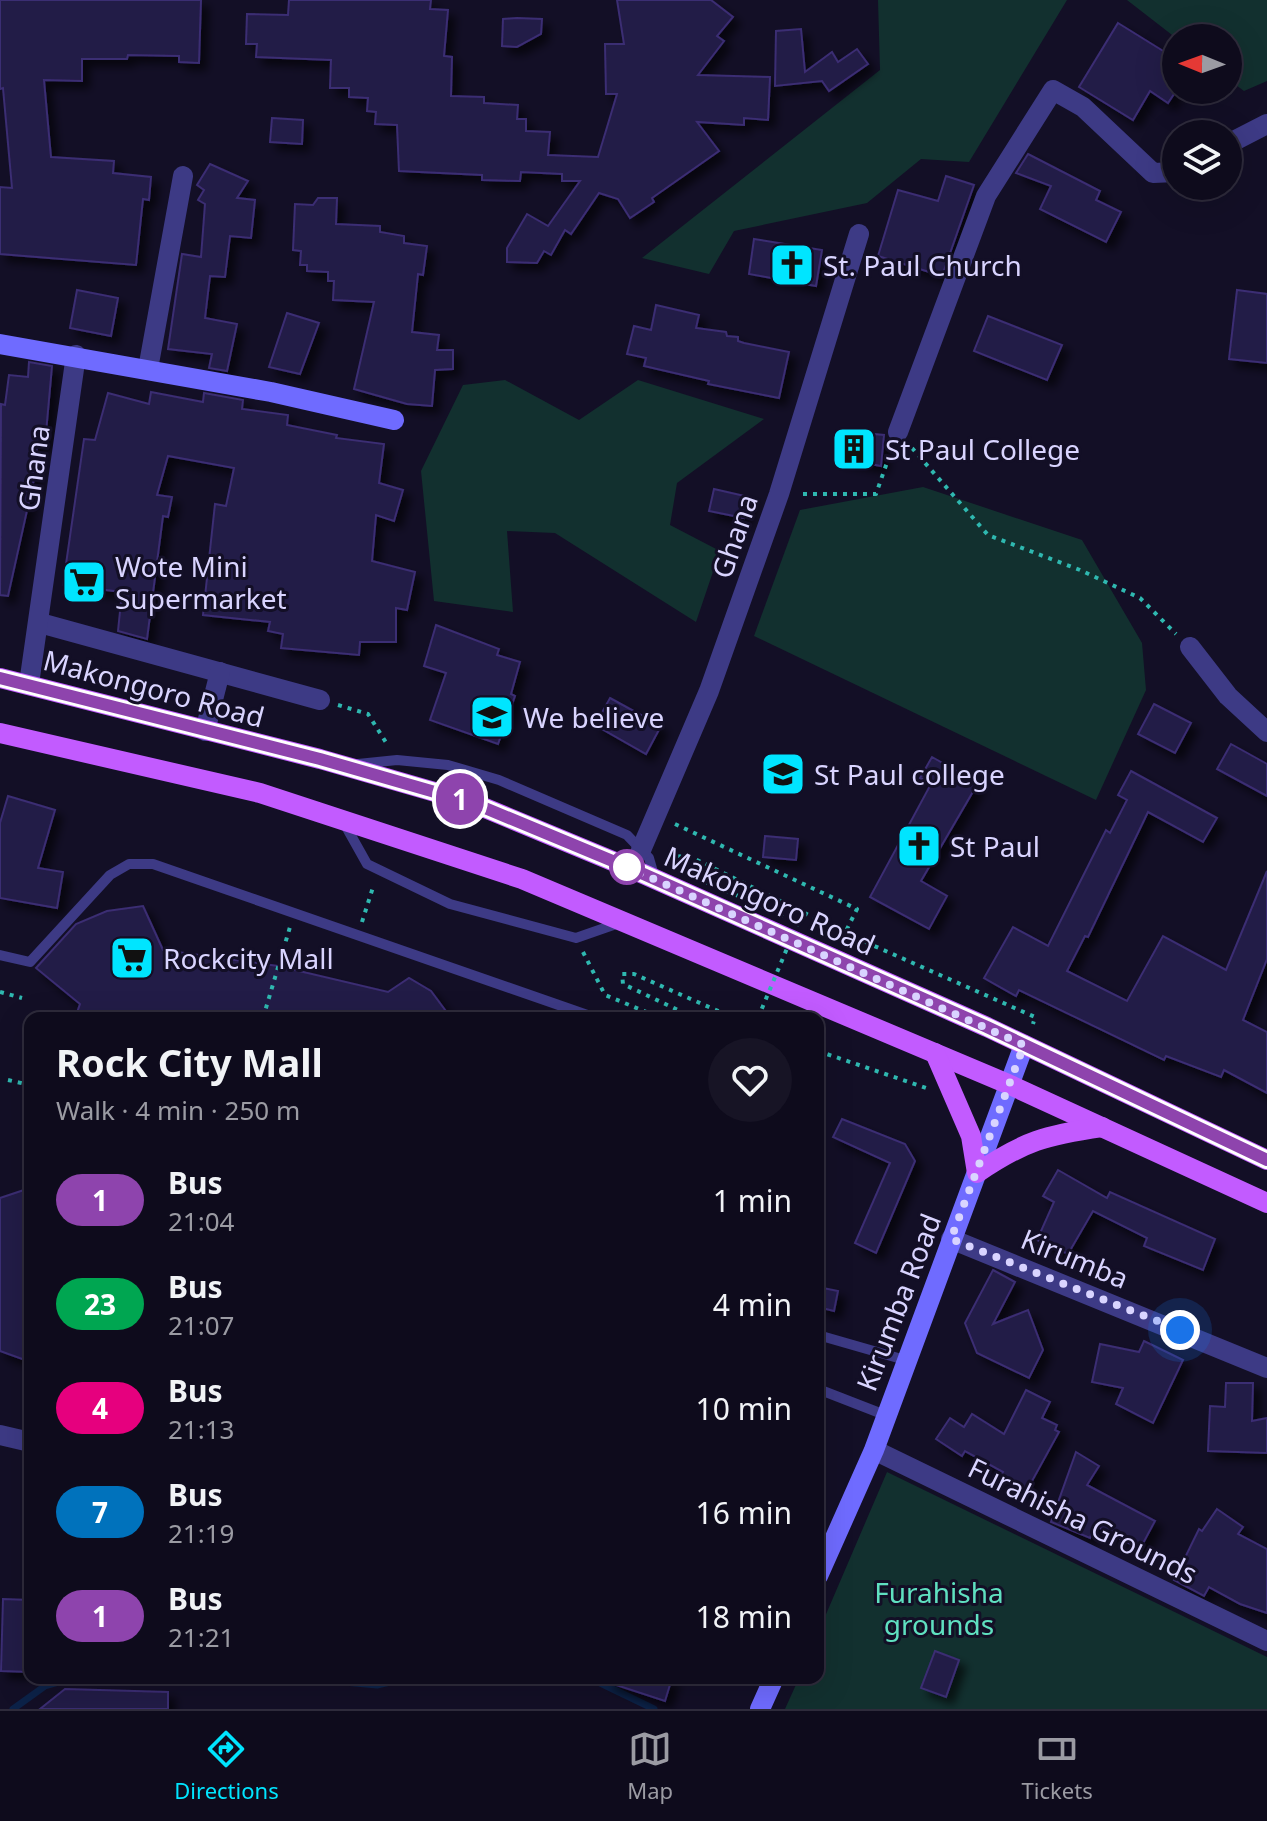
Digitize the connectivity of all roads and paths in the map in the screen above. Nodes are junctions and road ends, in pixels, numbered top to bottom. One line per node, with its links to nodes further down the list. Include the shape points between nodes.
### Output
1 (1267, 124): 2 (street)
2 (1242, 137)
3 (1162, 173): 10 (street, via 1153,173 1083,107 1053,90 986,196)
4 (183, 176): 8 (street)
5 (859, 234): 11 (street, Ghana)
6 (0, 344): 7 (main road)
7 (76, 355): 8 (main road); 12 (street, Ghana)
8 (148, 369): 9 (main road)
9 (394, 420)
10 (898, 432): 11 (path, via 876,494); 13 (path, via 988,535 1140,598)
11 (779, 494): 23 (street, Ghana, via 709,691)
12 (40, 623): 14 (street); 16 (street, Ghana)
13 (1190, 647): 19 (street, via 1228,696)
14 (220, 672): 17 (street); 18 (street)
15 (0, 678): 16 (main road, Makongoro Road)
16 (29, 684): 18 (main road, Makongoro Road)
17 (320, 700): 21 (path, via 368,714)
18 (205, 731): 22 (main road, Makongoro Road)
19 (1267, 732)
20 (0, 733): 24 (main road, via 260,793)
21 (397, 760): 22 (lane); 25 (lane, via 448,765 499,780 627,835)
22 (336, 764): 27 (main road, Makongoro Road, via 473,803)
23 (656, 816): 25 (street, Ghana); 30 (path, via 857,909)
24 (342, 819): 26 (lane, via 367,864); 29 (main road, via 522,879)
25 (641, 850): 27 (lane)
26 (379, 871): 31 (path); 32 (lane, via 450,904)
27 (656, 879): 42 (main road, Makongoro Road)
28 (294, 913): 31 (lane); 33 (lane, via 153,864 129,864 110,875 30,962); 36 (path)
29 (625, 921): 32 (lane); 44 (main road)
30 (845, 933): 41 (path, bridge, via 693,858 676,856 676,867 683,872 798,922); 42 (path, via 1035,1017)
31 (357, 935): 37 (lane)
32 (576, 938): 38 (path, via 605,995)
33 (0, 955)
34 (0, 992): 35 (path)
35 (22, 998)
36 (265, 1012)
37 (579, 1012)
38 (646, 1012)
39 (682, 1012): 40 (path, via 623,984 622,974 634,974)
40 (720, 1012)
41 (760, 1012)
42 (1024, 1045): 47 (main road, Kirumba Road); 50 (main road, Makongoro Road)
43 (824, 1053): 48 (path)
44 (935, 1053): 47 (main road); 48 (main road)
45 (8, 1080): 46 (path)
46 (24, 1084)
47 (1008, 1084): 49 (main road); 51 (main road, Kirumba Road)
48 (956, 1099): 51 (main road, via 971,1136)
49 (1102, 1127): 51 (main road, via 1051,1134 1016,1147); 52 (main road)
50 (1267, 1160)
51 (977, 1173): 53 (main road, Kirumba Road)
52 (1267, 1203)
53 (951, 1239): 55 (main road, Kirumba Road); 56 (street, Kirumba)
54 (824, 1337): 55 (lane)
55 (905, 1360): 58 (main road, Kirumba Road)
56 (1267, 1368)
57 (824, 1391): 58 (lane)
58 (885, 1415): 61 (main road, Kirumba Road)
59 (0, 1435): 60 (street)
60 (24, 1441)
61 (874, 1450): 62 (main road, Kirumba Road); 63 (street, Furahisha Grounds)
62 (824, 1562)
63 (1267, 1641)
64 (771, 1684): 65 (main road)
65 (760, 1709)

